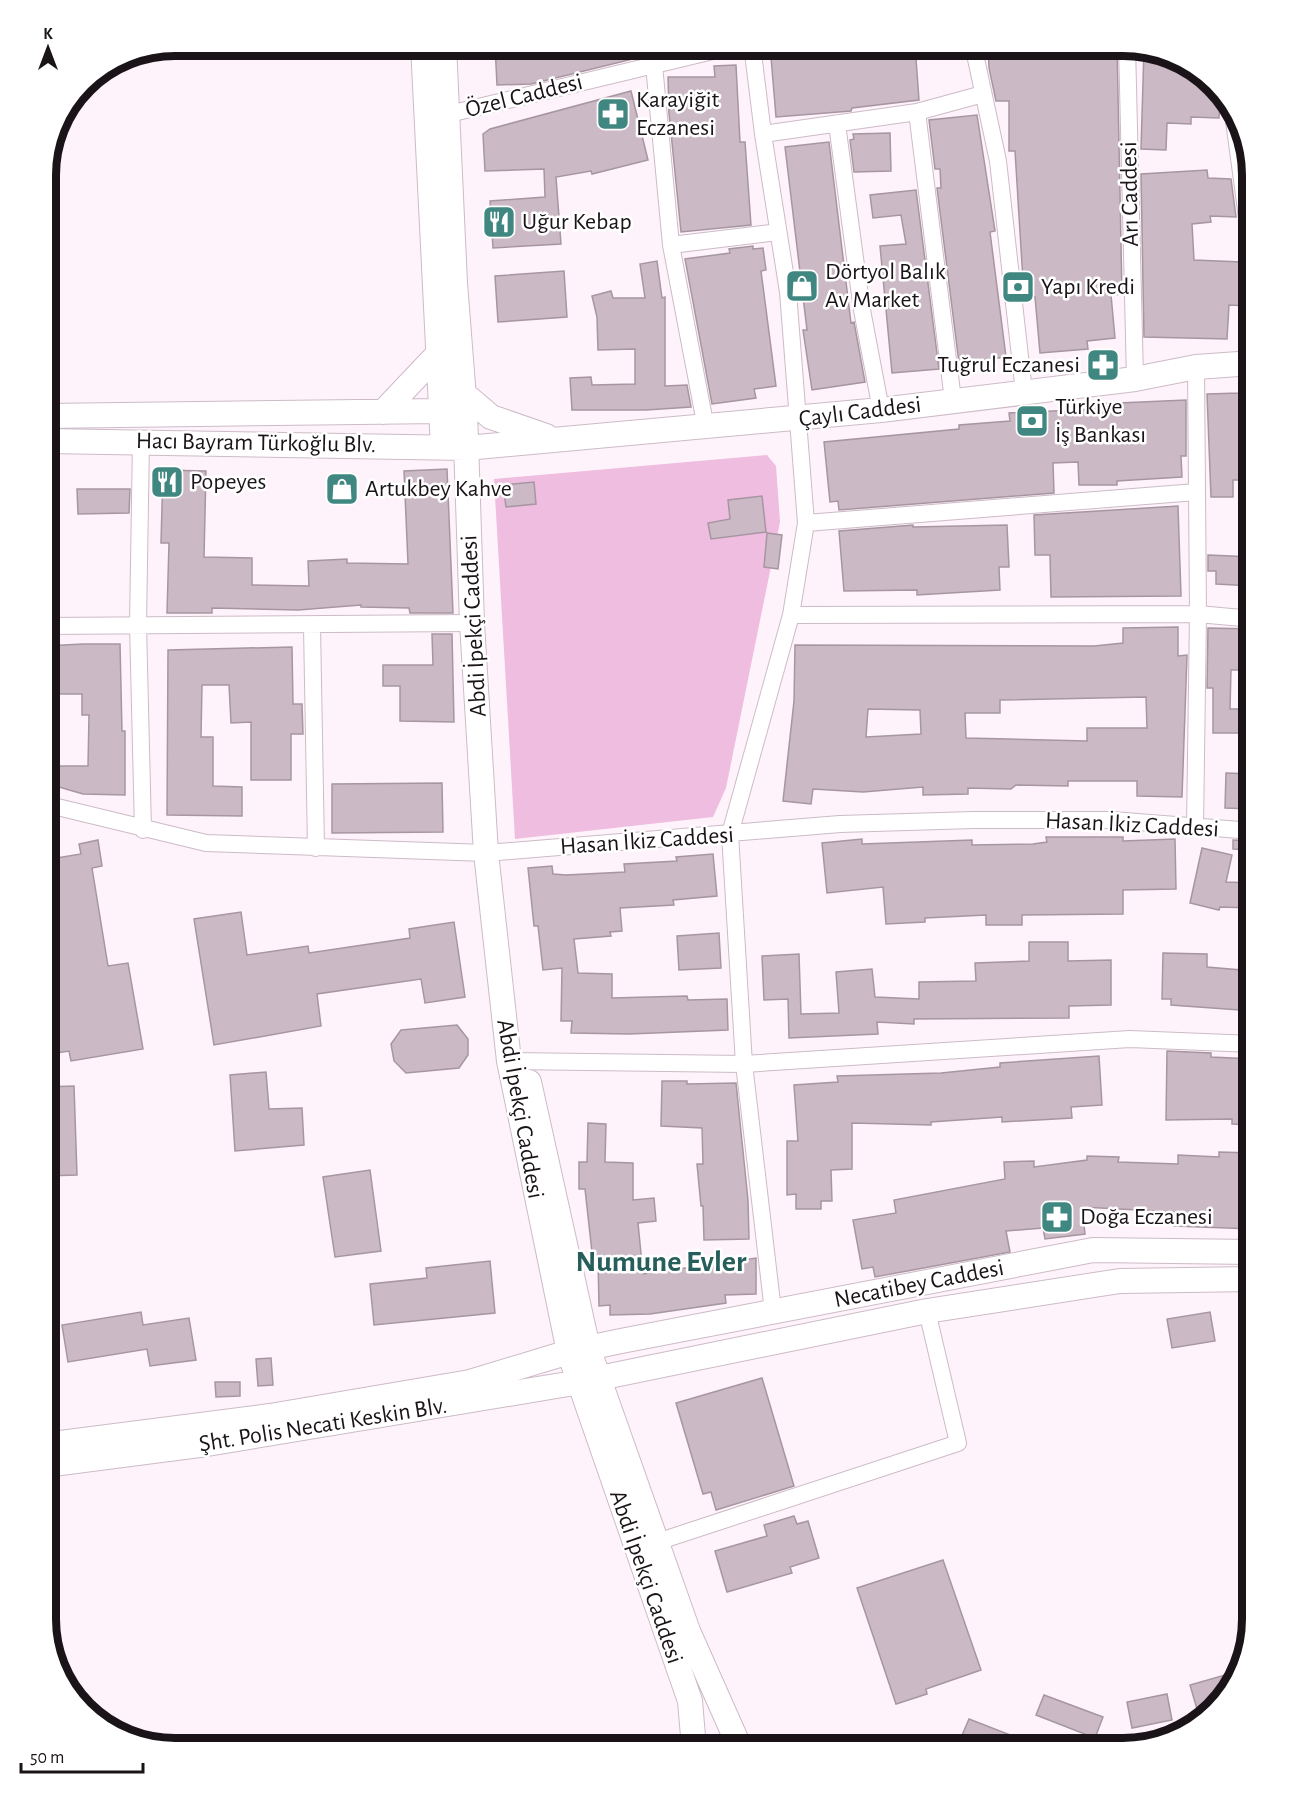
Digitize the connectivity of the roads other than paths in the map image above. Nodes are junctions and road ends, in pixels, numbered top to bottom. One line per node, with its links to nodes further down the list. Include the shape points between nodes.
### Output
1 (425, 56): 10 (street)
2 (443, 56): 10 (street)
3 (692, 56): 7 (street, Özel Caddesi)
4 (753, 56): 12 (street)
5 (975, 56): 8 (street)
6 (1127, 56): 18 (street, Arı Caddesi)
7 (654, 65): 10 (street, Özel Caddesi); 14 (street)
8 (982, 94): 9 (street); 19 (street, via 998,161)
9 (916, 111): 11 (street); 21 (street)
10 (438, 116): 15 (street); 20 (street)
11 (837, 124): 12 (street); 22 (street, via 862,310)
12 (763, 134): 13 (street)
13 (778, 232): 14 (street); 26 (street, via 788,292)
14 (671, 245): 27 (street)
15 (438, 354): 23 (street); 24 (street, Hacı Bayram Türkoğlu Blv.)
16 (1242, 364): 17 (street, Çaylı Caddesi)
17 (1196, 367): 18 (street, Çaylı Caddesi); 32 (street)
18 (1135, 379): 19 (street, Çaylı Caddesi)
19 (1024, 392): 21 (street, Çaylı Caddesi)
20 (464, 394): 28 (street, via 491,417); 31 (street)
21 (953, 400): 22 (street, Çaylı Caddesi)
22 (881, 410): 26 (street, Çaylı Caddesi)
23 (441, 411): 24 (street, Hacı Bayram Türkoğlu Blv.); 31 (street)
24 (383, 412): 25 (street, Hacı Bayram Türkoğlu Blv.)
25 (56, 416)
26 (798, 419): 27 (street, Çaylı Caddesi); 33 (street)
27 (706, 428): 28 (street, Çaylı Caddesi)
28 (560, 440): 31 (street, Çaylı Caddesi)
29 (56, 441): 30 (street, Hacı Bayram Türkoğlu Blv.)
30 (141, 441): 31 (street, Hacı Bayram Türkoğlu Blv.); 38 (street)
31 (455, 448): 37 (street, Abdi İpekçi Caddesi)
32 (1196, 492): 33 (street); 34 (street)
33 (806, 523): 35 (street)
34 (1198, 614): 35 (street); 36 (street); 42 (street)
35 (791, 615): 45 (street)
36 (1242, 618)
37 (472, 623): 40 (street); 47 (street, Abdi İpekçi Caddesi)
38 (138, 624): 39 (street); 40 (street); 43 (street)
39 (56, 626)
40 (312, 626): 46 (street)
41 (56, 807): 43 (street, Hasan İkiz Caddesi)
42 (1195, 827): 44 (street, Hasan İkiz Caddesi); 45 (street, Hasan İkiz Caddesi, via 1112,820 975,820 840,824)
43 (143, 830): 46 (street, Hasan İkiz Caddesi, via 206,843)
44 (1242, 830)
45 (729, 834): 47 (street, Hasan İkiz Caddesi); 50 (street)
46 (316, 848): 47 (street, Hasan İkiz Caddesi)
47 (486, 853): 49 (street, Abdi İpekçi Caddesi)
48 (1242, 1044): 50 (street, via 1130,1039)
49 (517, 1061): 50 (street); 55 (street, Abdi İpekçi Caddesi)
50 (744, 1064): 53 (street)
51 (1242, 1252): 53 (street, Necatibey Caddesi, via 1093,1250)
52 (1242, 1278): 54 (street, Necatibey Caddesi, via 1120,1281)
53 (773, 1311): 55 (street, Necatibey Caddesi)
54 (927, 1311): 56 (street, Necatibey Caddesi); 59 (street, via 958,1443)
55 (578, 1350): 56 (street, Abdi İpekçi Caddesi); 57 (street, Şht. Polis Necati Keskin Blv., via 458,1384 270,1416)
56 (590, 1380): 58 (street, Şht. Polis Necati Keskin Blv., via 207,1444); 59 (street, Abdi İpekçi Caddesi); 60 (street, Abdi İpekçi Caddesi, via 690,1701)
57 (56, 1445)
58 (56, 1464)
59 (657, 1542): 61 (street, Abdi İpekçi Caddesi, via 688,1631)
60 (693, 1738)
61 (735, 1738)

